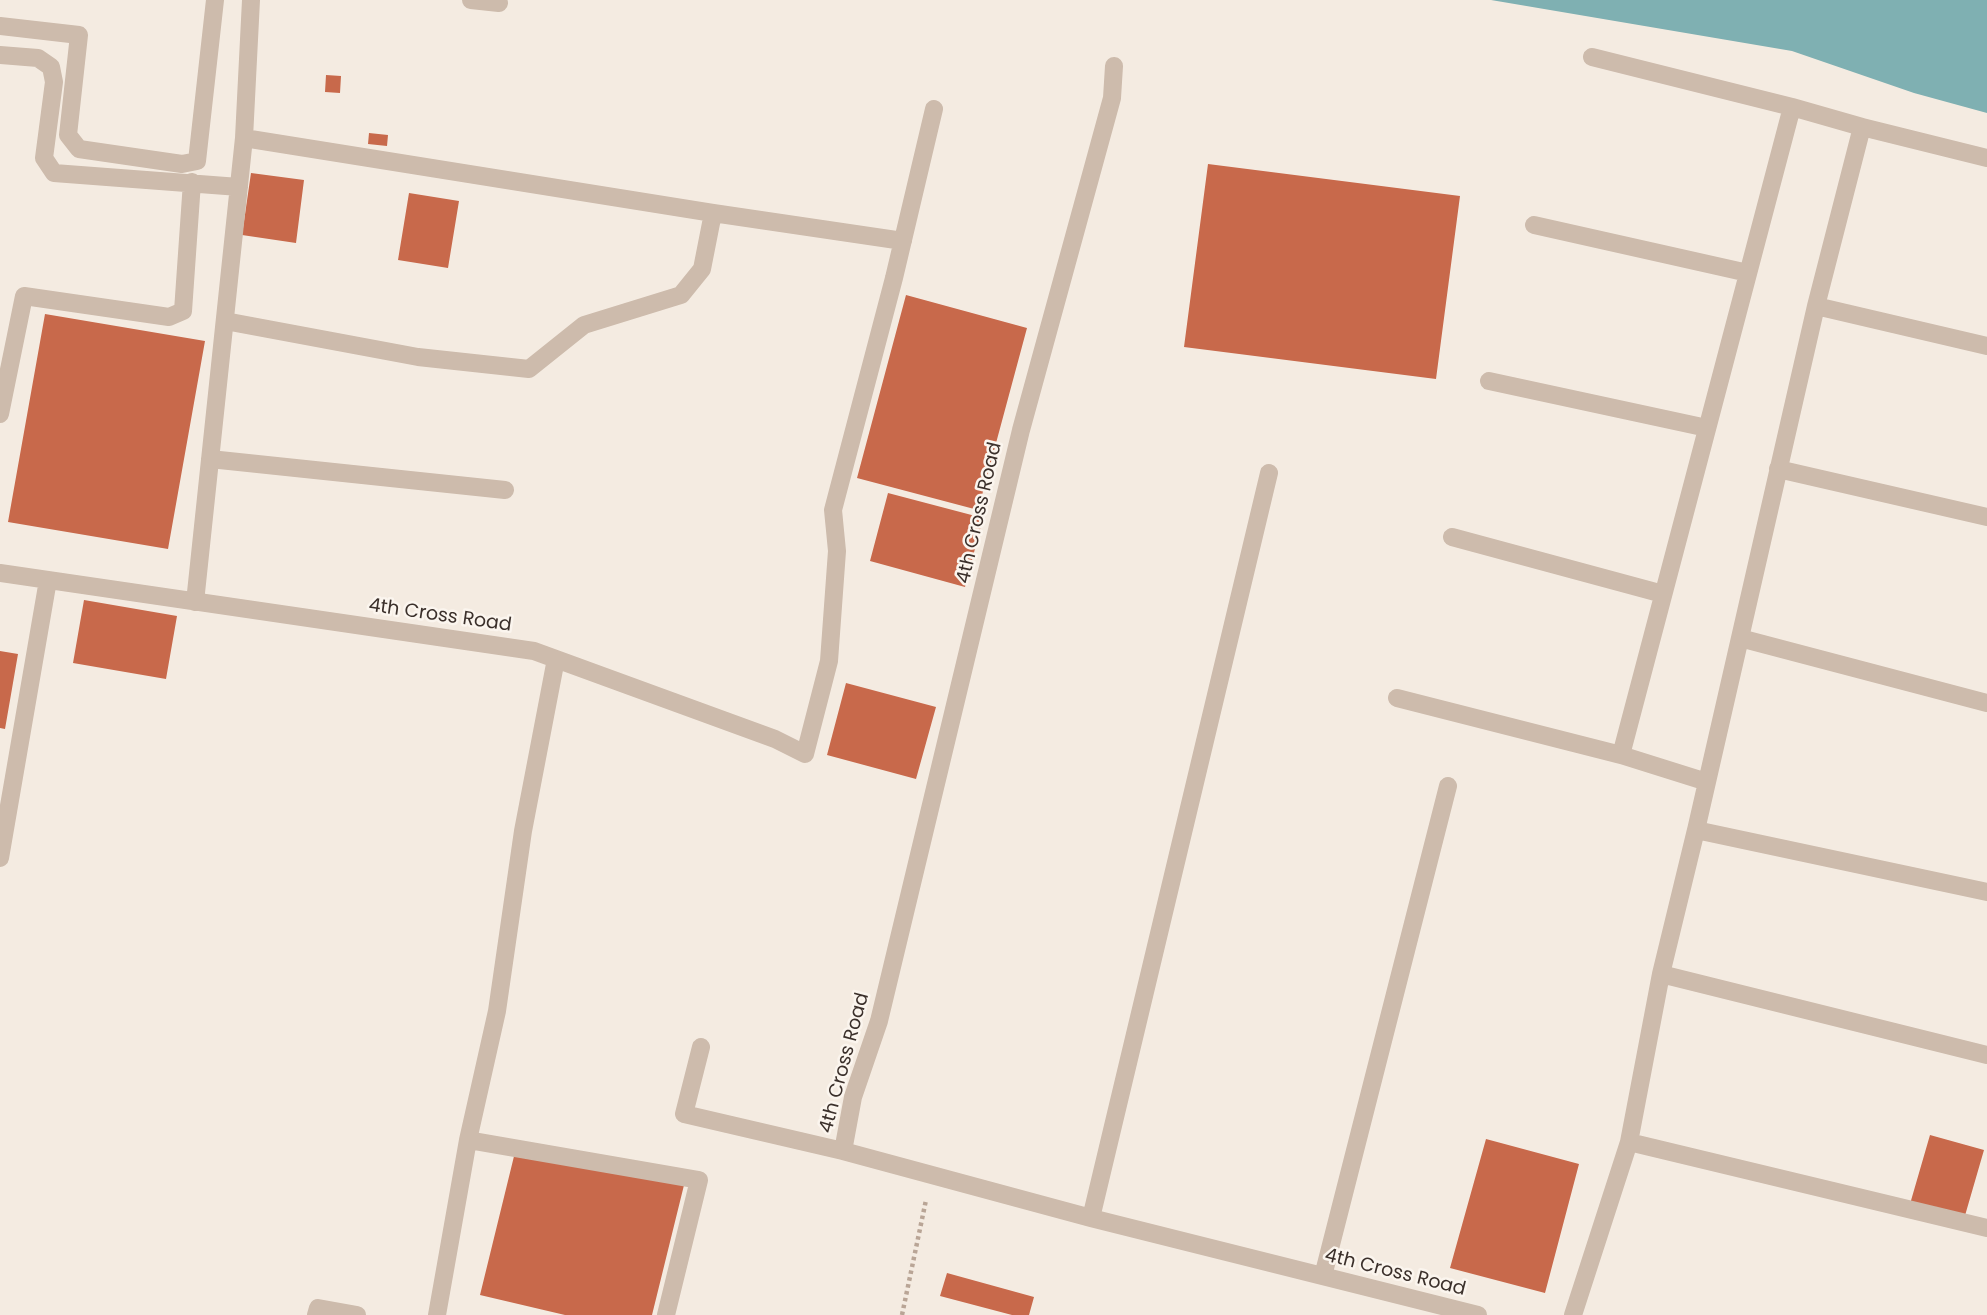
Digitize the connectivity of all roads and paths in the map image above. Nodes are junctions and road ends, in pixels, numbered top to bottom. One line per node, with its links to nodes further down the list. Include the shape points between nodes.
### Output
1 (215, 0): 5 (street, via 197,161 182,164 79,149 68,135 79,35)
2 (251, 0): 12 (street)
3 (471, 0): 4 (street)
4 (499, 3)
5 (0, 26)
6 (0, 55): 14 (street, via 37,58 51,67 54,82 44,158 54,173)
7 (1592, 58): 9 (street)
8 (1114, 66): 51 (street, 4th Cross Road, via 1112,98 1021,430 879,1021 853,1097)
9 (1792, 107): 11 (street); 19 (street)
10 (934, 109): 18 (street)
11 (1862, 127): 13 (street); 20 (street)
12 (244, 138): 15 (street); 16 (street)
13 (1987, 158)
14 (192, 183): 15 (street); 24 (street, via 183,310 169,317 24,296)
15 (239, 187): 21 (street)
16 (713, 213): 18 (street); 21 (street, via 702,269 681,295 584,325 529,369 418,357)
17 (1534, 225): 19 (street)
18 (903, 241): 37 (street, 4th Cross Road, via 833,510 836,551 829,661 805,754)
19 (1748, 272): 25 (street)
20 (1816, 306): 22 (street); 27 (street)
21 (225, 321): 26 (street)
22 (1987, 346)
23 (1489, 382): 25 (street)
24 (0, 414)
25 (1707, 428): 34 (street)
26 (210, 459): 29 (street); 35 (street)
27 (1778, 470): 30 (street); 36 (street)
28 (1269, 473): 53 (street)
29 (505, 489)
30 (1987, 517)
31 (1452, 537): 34 (street)
32 (0, 573): 33 (street, 4th Cross Road)
33 (48, 580): 35 (street, 4th Cross Road); 44 (street)
34 (1663, 594): 40 (street)
35 (195, 601): 37 (street, 4th Cross Road, via 534,651)
36 (1740, 638): 39 (street); 41 (street)
37 (556, 659): 49 (street, via 523,831 497,1011)
38 (1398, 698): 40 (street)
39 (1987, 703)
40 (1621, 755): 41 (street)
41 (1707, 782): 43 (street)
42 (1448, 786): 55 (street)
43 (1696, 830): 45 (street); 46 (street)
44 (0, 858)
45 (1987, 892)
46 (1661, 974): 48 (street); 50 (street)
47 (701, 1047): 51 (street, via 684,1114)
48 (1987, 1055)
49 (468, 1140): 58 (street); 59 (street, via 699,1180)
50 (1629, 1142): 54 (street); 62 (street)
51 (842, 1151): 52 (street, 4th Cross Road)
52 (931, 1175): 53 (street, 4th Cross Road); 60 (path)
53 (1091, 1218): 55 (street, 4th Cross Road)
54 (1987, 1228)
55 (1323, 1276): 61 (street, 4th Cross Road)
56 (316, 1315): 57 (street, via 317,1308)
57 (357, 1315)
58 (437, 1315)
59 (666, 1315)
60 (902, 1315)
61 (1478, 1315)
62 (1573, 1315)

